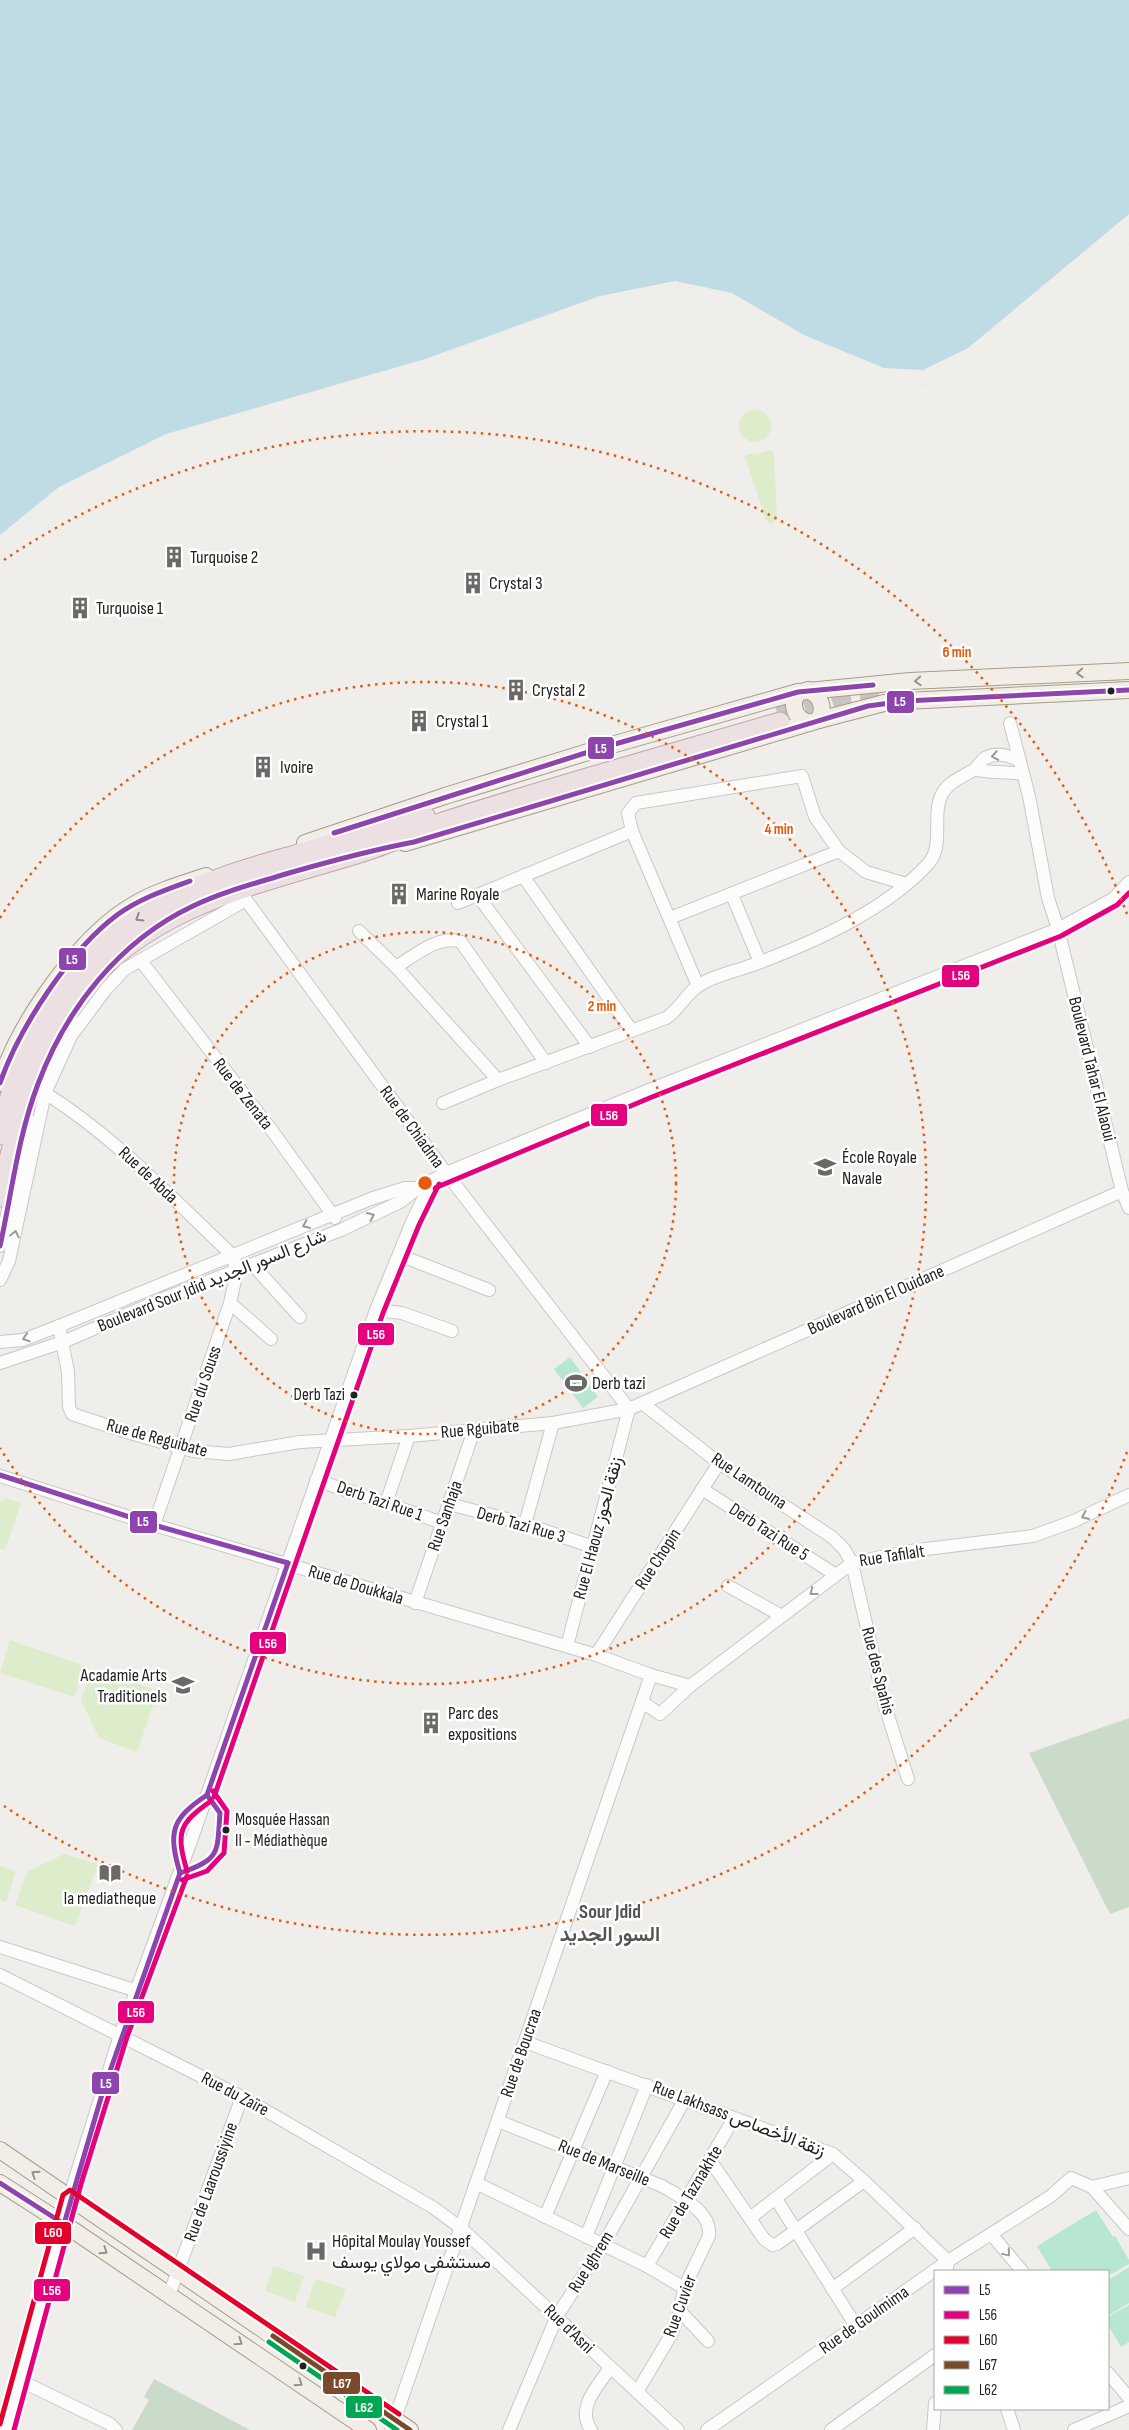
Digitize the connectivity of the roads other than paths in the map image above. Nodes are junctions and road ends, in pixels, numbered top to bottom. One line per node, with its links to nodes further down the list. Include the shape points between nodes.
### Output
1 (1129, 671): 3 (main road, one-way to 3, via 910,681)
2 (1129, 690): 5 (main road, via 898,701)
3 (803, 691): 5 (main road, via 814,692 821,702 823,708); 5 (main road, via 793,704 794,711 802,721); 27 (main road, via 445,796 171,888 136,903 118,915 86,944)
4 (778, 715): 11 (highway)
5 (814, 721): 11 (main road, via 414,842)
6 (1010, 723): 7 (street, Boulevard Tahar El Alaoui)
7 (1018, 760): 8 (street, one-way to 8, via 996,755 985,758); 9 (street, Boulevard Tahar El Alaoui)
8 (975, 768): 9 (street, via 986,772); 14 (street, via 953,782 943,793 938,805 934,856)
9 (1022, 774): 21 (street, Boulevard Tahar El Alaoui, via 1048,898)
10 (632, 831): 12 (street, via 628,813 636,803 799,775 803,778 815,818); 13 (street); 20 (street)
11 (366, 842): 16 (highway); 29 (highway, one-way to 29, via 224,876 175,897 108,940 73,974)
12 (839, 851): 14 (street, via 866,872); 17 (street)
13 (523, 876): 18 (street); 30 (street)
14 (906, 884): 25 (street, via 860,917)
15 (1128, 886): 21 (street, Boulevard Sour Jdid شارع السور الجديد)
16 (242, 894): 23 (highway, via 181,912); 24 (street); 38 (street, Rue de Chiadma)
17 (732, 895): 20 (street); 25 (street)
18 (478, 896): 19 (street); 31 (street)
19 (458, 903)
20 (670, 918): 28 (street)
21 (1058, 929): 38 (street, Boulevard Sour Jdid شارع السور الجديد); 41 (street, Boulevard Tahar El Alaoui)
22 (359, 931): 26 (street)
23 (129, 947): 42 (highway, via 79,991 42,1046 26,1088); 46 (street, via 85,997 51,1054 28,1117)
24 (141, 961): 35 (street, via 125,968 83,1018 71,1036); 44 (street, Rue de Zenata)
25 (760, 962): 28 (street)
26 (396, 967): 32 (street, via 443,940 461,942); 33 (street)
27 (59, 978): 29 (highway); 34 (main road, via 26,1024)
28 (698, 986): 30 (street, via 675,1013)
29 (55, 998): 37 (highway, via 22,1059)
30 (632, 1031): 31 (street)
31 (590, 1047): 32 (street)
32 (546, 1063): 33 (street)
33 (498, 1080): 36 (street)
34 (0, 1083)
35 (45, 1093): 47 (street, Rue de Abda, via 96,1127); 51 (street, one-way to 35, via 9,1261)
36 (443, 1103)
37 (0, 1135)
38 (446, 1173): 39 (street, Boulevard Sour Jdid شارع السور الجديد); 63 (street, Rue de Chiadma)
39 (432, 1181): 40 (street, Boulevard Sour Jdid شارع السور الجديد); 48 (street)
40 (418, 1188): 44 (street, Boulevard Sour Jdid شارع السور الجديد, via 393,1192); 45 (street, Boulevard Sour Jdid شارع السور الجديد, one-way to 40, via 400,1202)
41 (1122, 1191): 43 (street, Boulevard Tahar El Alaoui); 62 (street, Boulevard Bin El Ouidane)
42 (0, 1197)
43 (1129, 1208)
44 (332, 1213): 45 (street, Rue de Zenata); 47 (street, Boulevard Sour Jdid شارع السور الجديد, one-way to 47)
45 (341, 1230): 49 (street, Boulevard Sour Jdid شارع السور الجديد)
46 (0, 1246)
47 (232, 1255): 50 (street, Rue de Abda); 56 (street, Boulevard Sour Jdid شارع السور الجديد)
48 (399, 1255): 52 (street); 54 (street)
49 (252, 1264): 50 (street, Boulevard Sour Jdid شارع السور الجديد); 55 (street)
50 (237, 1271): 53 (street, Rue du Souss); 60 (street, Boulevard Sour Jdid شارع السور الجديد)
51 (0, 1280)
52 (489, 1290)
53 (230, 1303): 58 (street); 68 (street, Rue du Souss)
54 (376, 1310): 57 (street, via 402,1313); 67 (street)
55 (300, 1317)
56 (59, 1326): 59 (street, Boulevard Sour Jdid شارع السور الجديد, one-way to 59, via 23,1340); 60 (street, Rue de Reguibate)
57 (452, 1331)
58 (271, 1339)
59 (0, 1342)
60 (63, 1342): 61 (street, Boulevard Sour Jdid شارع السور الجديد); 68 (street, Rue de Reguibate, via 72,1414)
61 (0, 1362)
62 (642, 1403): 63 (street, Boulevard Bin El Ouidane); 69 (street, Rue Lamtouna)
63 (629, 1409): 64 (street, Rue Rguibate); 79 (street, Rue El Haouz زنقة الحوز)
64 (553, 1423): 65 (street, Rue Rguibate); 77 (street)
65 (474, 1430): 66 (street, Rue Rguibate); 75 (street, Rue Sanhaja)
66 (409, 1436): 67 (street, Rue Rguibate); 74 (street)
67 (331, 1440): 68 (street, Rue de Reguibate, via 230,1454); 71 (street)
68 (182, 1448): 78 (street, Rue du Souss)
69 (719, 1462): 72 (street, Rue Chopin); 81 (street, Rue Lamtouna, via 832,1537)
70 (1, 1476): 78 (street, Rue de Doukkala)
71 (316, 1480): 74 (street, Derb Tazi Rue 1); 80 (street)
72 (702, 1489): 82 (street, Derb Tazi Rue 5); 87 (street, Rue Chopin)
73 (1129, 1495): 81 (street, Rue Tafilalt, one-way to 81, via 1074,1521 1032,1536)
74 (386, 1502): 76 (street, Derb Tazi Rue 1)
75 (449, 1504): 76 (street, Rue Sanhaja); 77 (street, Derb Tazi Rue 3)
76 (443, 1523): 84 (street, Rue Sanhaja)
77 (525, 1524): 79 (street, Derb Tazi Rue 3)
78 (154, 1525): 80 (street, Rue de Doukkala)
79 (593, 1547): 86 (street, Rue El Haouz زنقة الحوز)
80 (288, 1563): 84 (street, Rue de Doukkala); 94 (street)
81 (852, 1563): 82 (street, Rue Tafilalt); 91 (street, Rue des Spahis, via 885,1706)
82 (836, 1574): 85 (street, Rue Tafilalt, one-way to 85)
83 (728, 1586): 85 (street)
84 (415, 1603): 86 (street, Rue de Doukkala)
85 (782, 1616): 89 (street, Rue Tafilalt)
86 (567, 1646): 87 (street, Rue de Doukkala)
87 (596, 1655): 88 (street, Rue de Doukkala)
88 (652, 1676): 89 (street, Rue de Doukkala); 90 (street, Rue de Boucraa)
89 (690, 1686): 90 (street, Rue Tafilalt, via 660,1714)
90 (642, 1702): 96 (street, Rue de Boucraa)
91 (908, 1779)
92 (0, 1947): 94 (street)
93 (0, 1975): 95 (street, Rue du Zaïre)
94 (137, 1991): 95 (street)
95 (120, 2035): 99 (street, Rue du Zaïre); 114 (street)
96 (525, 2042): 97 (street, Rue Lakhsass زنقة الأخصاص); 102 (street, Rue de Boucraa)
97 (607, 2070): 98 (street, Rue Lakhsass زنقة الأخصاص); 104 (street)
98 (647, 2085): 100 (street, Rue Lakhsass زنقة الأخصاص); 107 (street)
99 (242, 2096): 121 (street, Rue du Zaïre, via 371,2170); 131 (street, Rue de Laaroussiyine)
100 (685, 2099): 101 (street, Rue Lakhsass زنقة الأخصاص); 108 (street, Rue Ighrem)
101 (734, 2118): 105 (street, Rue Lakhsass زنقة الأخصاص); 106 (street, Rue de Taznakhte)
102 (498, 2121): 104 (street, Rue de Marseille); 112 (street, Rue de Boucraa)
103 (0, 2150): 114 (main road, one-way to 103)
104 (574, 2151): 107 (street, Rue de Marseille); 118 (street)
105 (833, 2154): 110 (street, Rue Lakhsass زنقة الأخصاص); 115 (street)
106 (710, 2160): 116 (street, Rue de Taznakhte); 119 (street)
107 (615, 2166): 108 (street, Rue de Marseille); 126 (street)
108 (641, 2177): 116 (street, Rue de Marseille); 127 (street, Rue Ighrem)
109 (1129, 2178): 113 (street)
110 (864, 2181): 122 (street, Rue Lakhsass زنقة الأخصاص); 124 (street)
111 (0, 2183): 120 (main road)
112 (476, 2183): 118 (street); 121 (street, Rue de Boucraa)
113 (1092, 2187): 123 (street); 125 (street, Rue de Goulmima, via 1072,2178)
114 (70, 2198): 120 (street); 131 (main road)
115 (776, 2199): 119 (street); 124 (street)
116 (686, 2200): 117 (street, Rue de Marseille); 128 (street, Rue de Taznakhte)
117 (704, 2216): 133 (street, Rue Cuvier, via 709,2236)
118 (545, 2217): 126 (street)
119 (750, 2218): 124 (street, via 769,2244 778,2244)
120 (64, 2224): 135 (main road, one-way to 135); 145 (street)
121 (461, 2228): 137 (street, Rue d'Asni); 151 (street, Rue de Boucraa)
122 (914, 2228): 129 (street, Rue Lakhsass زنقة الأخصاص); 134 (street)
123 (1129, 2229)
124 (796, 2231): 134 (street)
125 (991, 2234): 129 (street, Rue de Goulmima); 130 (street, one-way to 130)
126 (586, 2237): 127 (street)
127 (604, 2245): 128 (street); 137 (street, Rue Ighrem)
128 (647, 2266): 133 (street)
129 (948, 2266)
130 (1021, 2270)
131 (179, 2272): 135 (street, Rue de Laaroussiyine); 139 (main road)
132 (934, 2275): 138 (street, Rue de Goulmima)
133 (684, 2288): 136 (street, Rue Cuvier)
134 (832, 2289): 138 (street)
135 (169, 2295): 141 (main road, one-way to 141)
136 (680, 2310): 140 (street); 146 (street, Rue Cuvier, via 664,2349)
137 (557, 2316): 143 (street, Rue d'Asni); 156 (street, Rue Ighrem)
138 (856, 2326): 159 (street, Rue de Goulmima)
139 (273, 2336): 141 (main road); 151 (main road)
140 (708, 2341)
141 (259, 2356): 154 (main road, one-way to 154)
142 (934, 2356): 160 (street)
143 (610, 2368): 146 (street, Rue d'Asni); 157 (street, via 586,2408 585,2420)
144 (1109, 2374): 147 (street)
145 (20, 2380): 152 (street); 153 (street, via 110,2424)
146 (637, 2392): 158 (street, Rue d'Asni)
147 (1129, 2398)
148 (1129, 2406): 163 (street)
149 (934, 2410): 161 (street)
150 (1007, 2410): 162 (street)
151 (393, 2425): 155 (main road)
152 (6, 2430)
153 (116, 2430)
154 (368, 2430)
155 (410, 2430)
156 (508, 2430)
157 (591, 2430)
158 (678, 2430)
159 (706, 2430)
160 (831, 2430)
161 (933, 2430)
162 (1014, 2430)
163 (1074, 2430)

